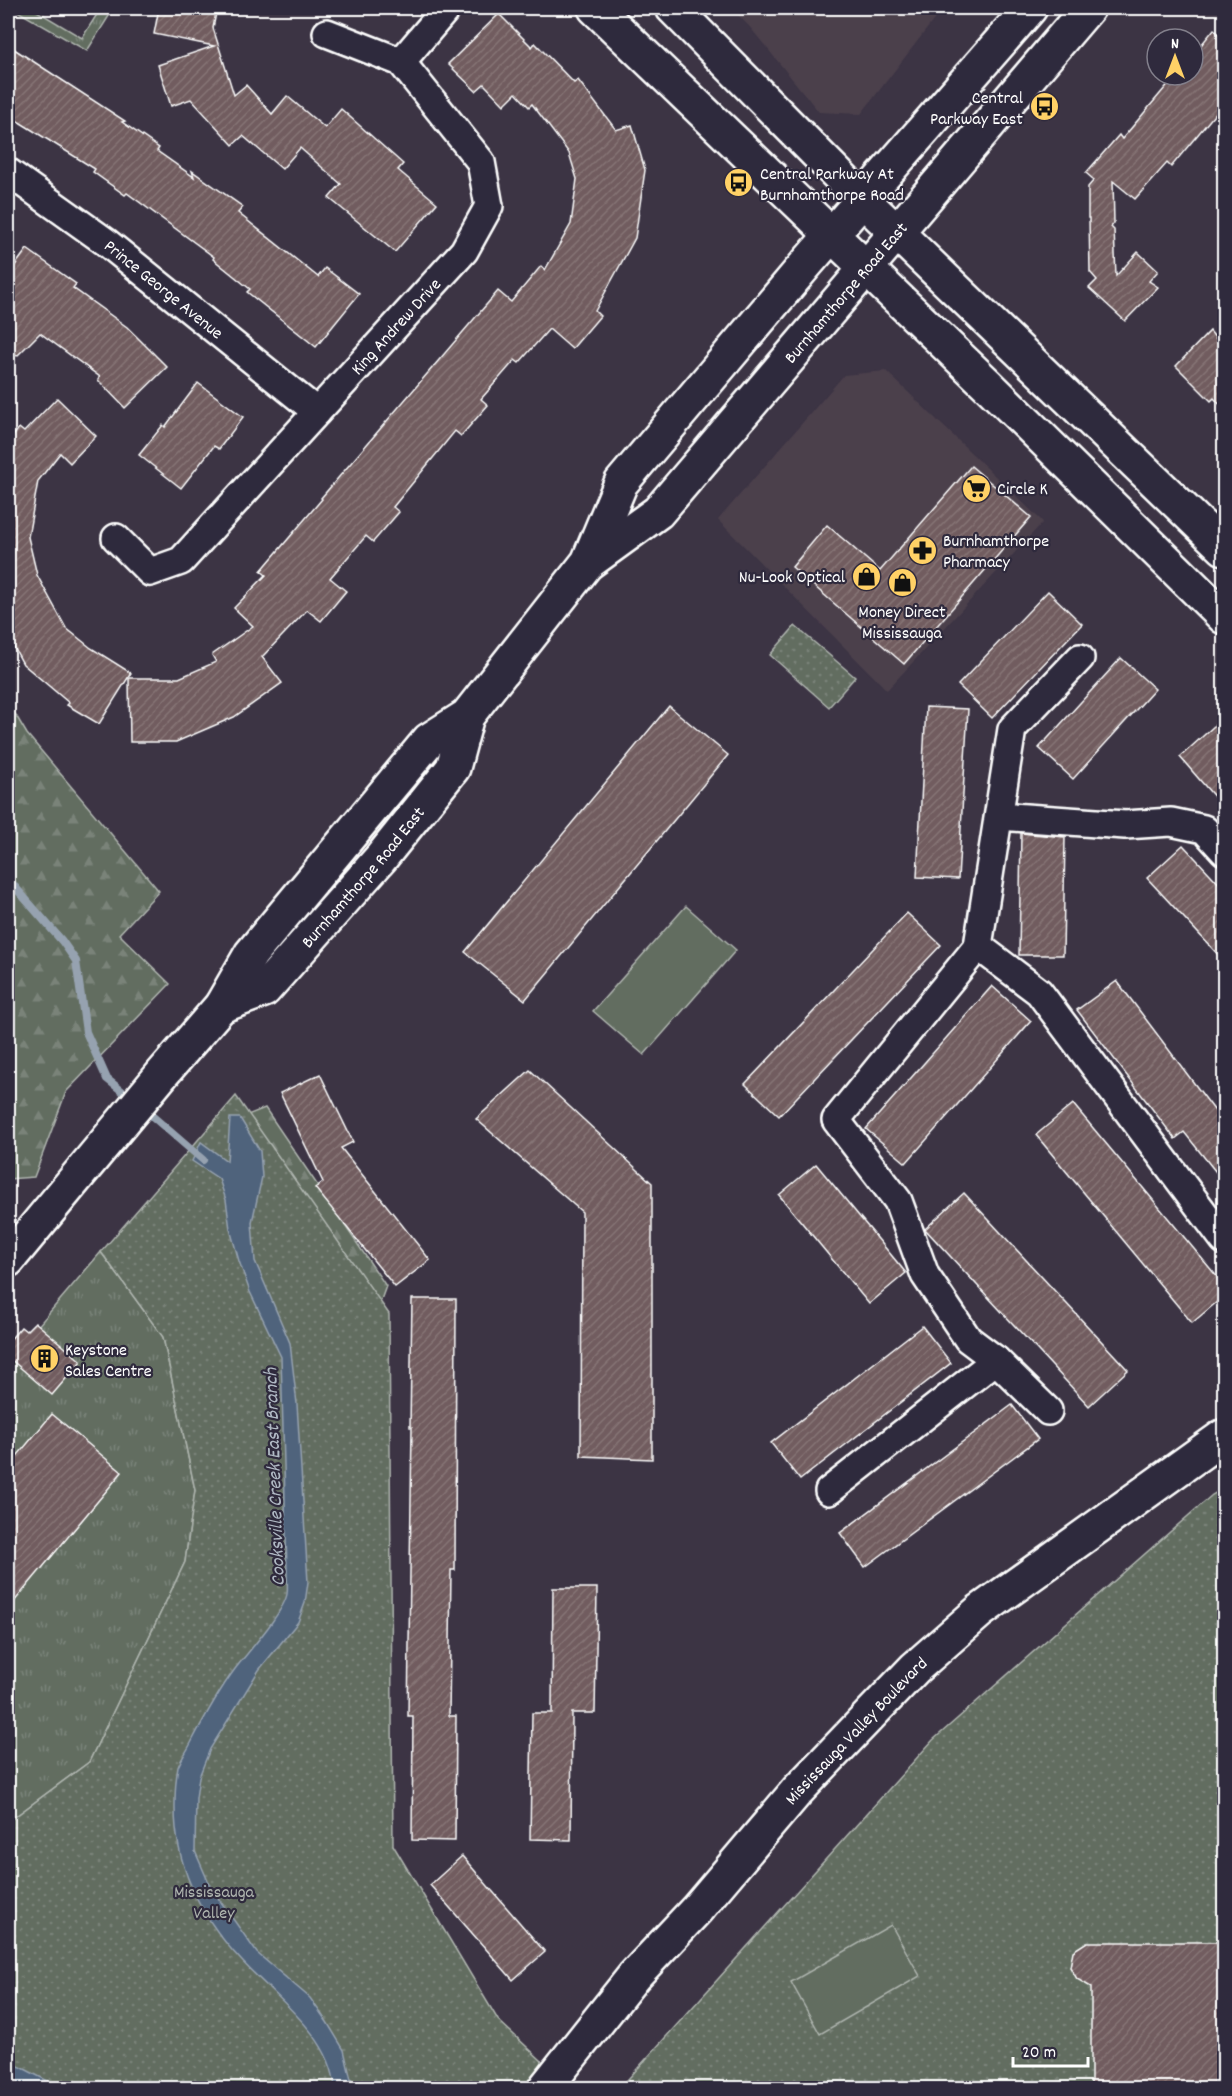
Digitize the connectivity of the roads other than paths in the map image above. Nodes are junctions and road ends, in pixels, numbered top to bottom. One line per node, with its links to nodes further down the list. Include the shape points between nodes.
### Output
1 (447, 8): 7 (street)
2 (595, 8): 11 (street)
3 (673, 8): 9 (street)
4 (1030, 8): 9 (street, Burnhamthorpe Road East)
5 (1088, 8): 10 (street, Burnhamthorpe Road East)
6 (327, 33): 7 (street)
7 (400, 62): 13 (street, King Andrew Drive, via 481,162 489,206 464,251)
8 (8, 172): 13 (street, Prince George Avenue, via 106,242)
9 (863, 200): 10 (street); 11 (street, Burnhamthorpe Road East)
10 (897, 231): 12 (street, Burnhamthorpe Road East); 15 (street)
11 (831, 236): 12 (street); 16 (street, Burnhamthorpe Road East, via 621,483)
12 (867, 268): 16 (street, Burnhamthorpe Road East, via 658,512); 17 (street)
13 (317, 412): 14 (street, King Andrew Drive, via 181,561 150,572)
14 (116, 538)
15 (1224, 548)
16 (588, 562): 23 (street, Burnhamthorpe Road East, via 468,716 429,740 251,954 221,1006)
17 (1224, 617)
18 (1080, 658): 19 (street, via 1012,729)
19 (999, 816): 20 (street, via 1125,825 1171,822 1204,829); 21 (street)
20 (1224, 851)
21 (978, 946): 22 (street, via 1039,992); 24 (street, via 837,1120 898,1201 925,1275 968,1339)
22 (1224, 1240)
23 (8, 1260)
24 (996, 1360): 25 (street); 27 (street)
25 (1048, 1411)
26 (1224, 1436): 28 (street, Mississauga Valley Boulevard, via 981,1611 915,1668 797,1791 697,1910 634,1976)
27 (829, 1491)
28 (545, 2088)

